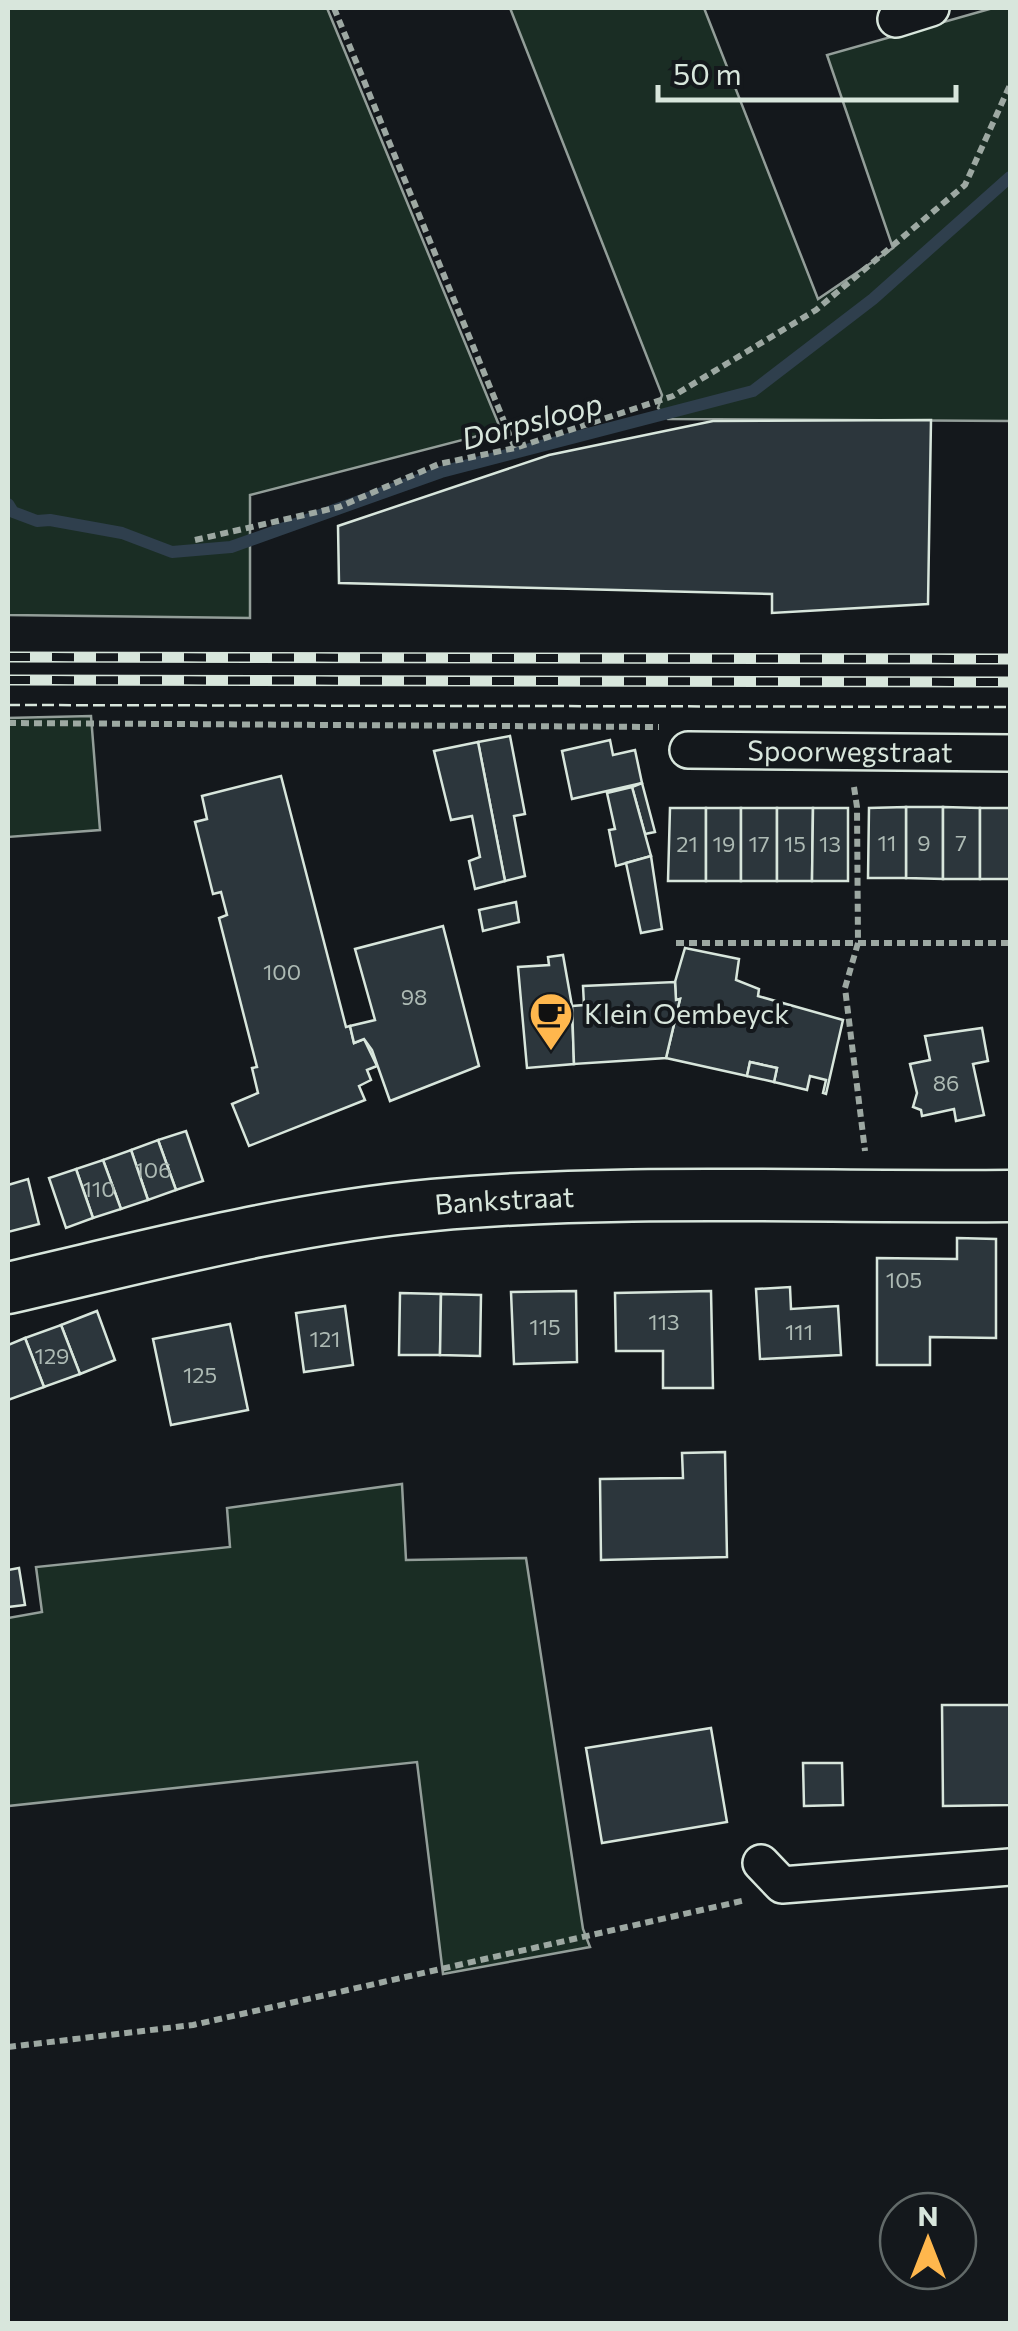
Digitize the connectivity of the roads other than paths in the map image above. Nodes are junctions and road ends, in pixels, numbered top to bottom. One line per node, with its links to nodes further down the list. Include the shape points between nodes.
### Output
1 (931, 8): 2 (street)
2 (896, 18)
3 (678, 738): 4 (street, Spoorwegstraat, via 849,751)
4 (1010, 753)
5 (1010, 1196): 6 (street, Bankstraat, via 548,1198 432,1205 292,1225)
6 (8, 1288)
7 (762, 1863): 8 (street, via 782,1884)
8 (1010, 1866)

